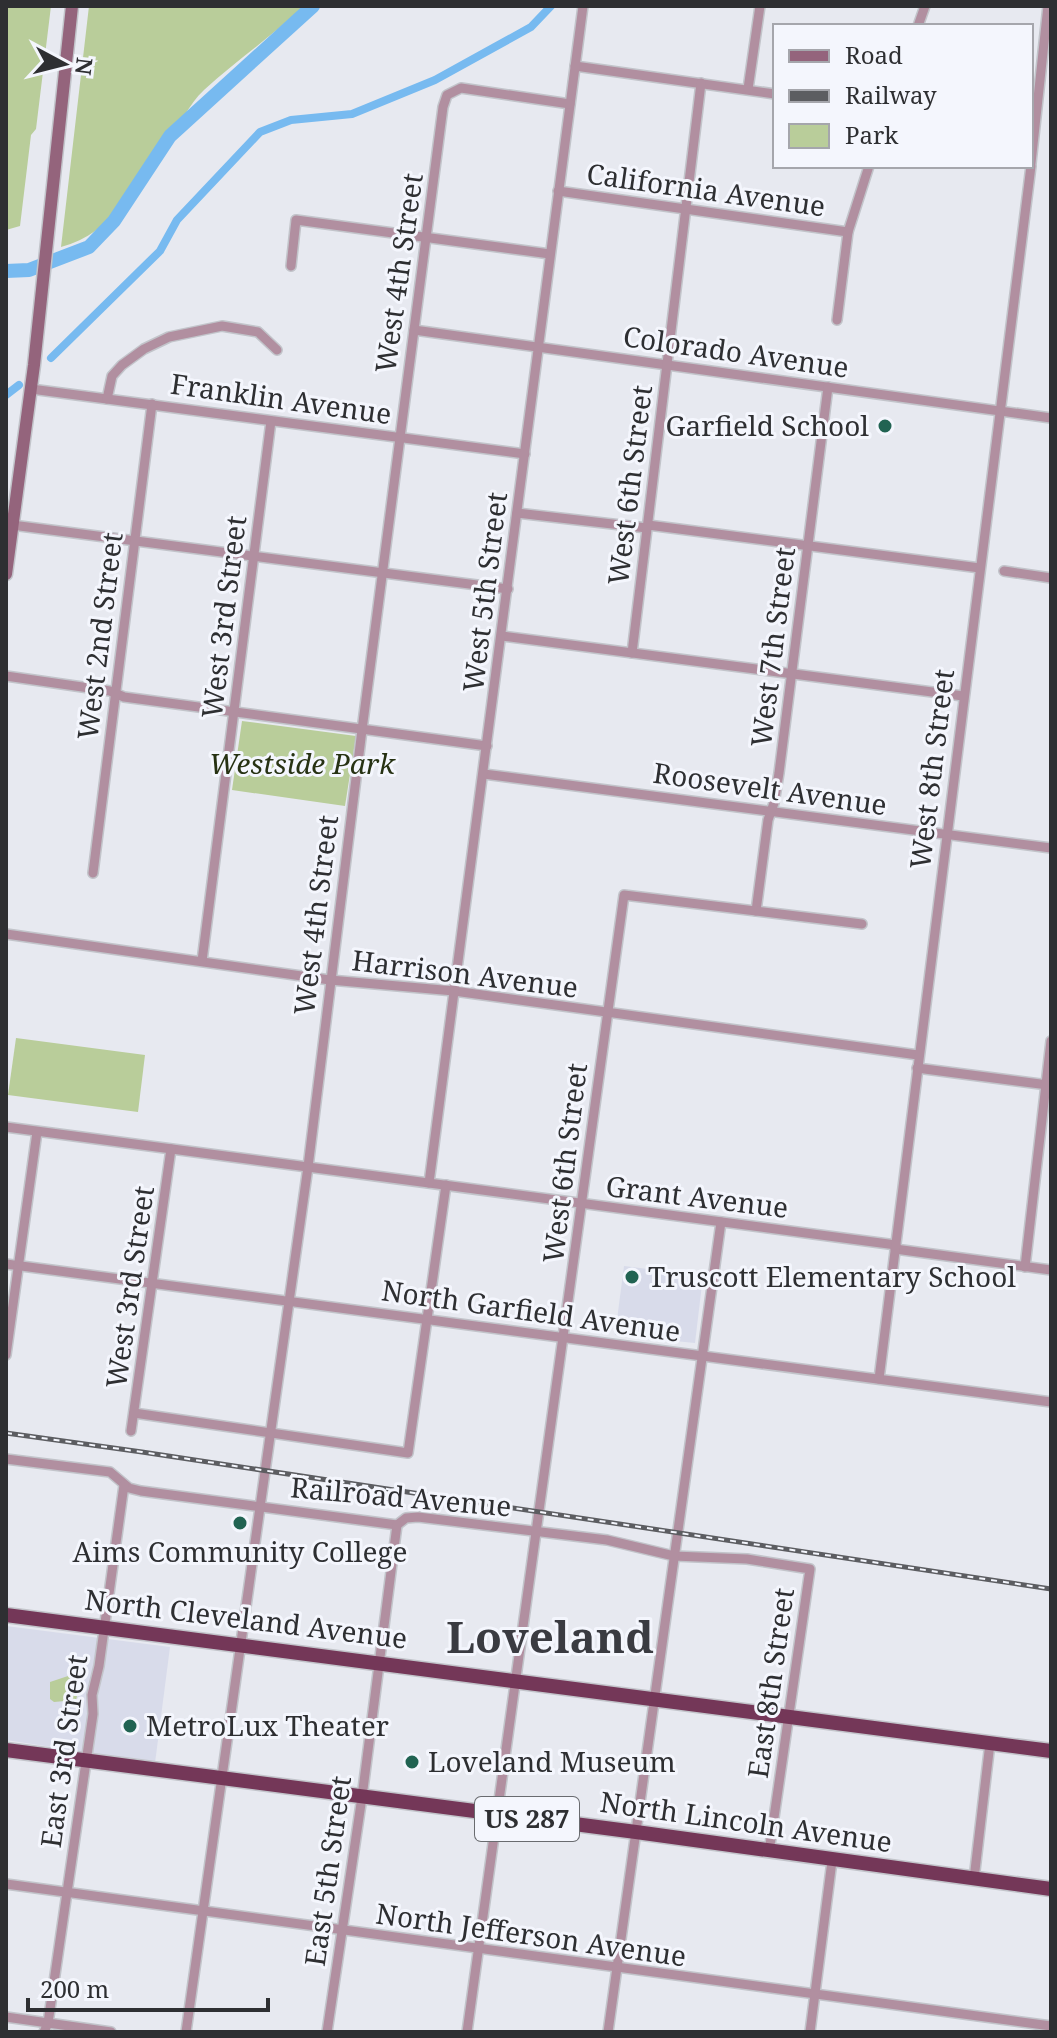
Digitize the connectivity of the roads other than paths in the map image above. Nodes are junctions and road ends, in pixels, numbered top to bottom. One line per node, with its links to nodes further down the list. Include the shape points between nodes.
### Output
1 (72, 6): 25 (main road)
2 (583, 6): 5 (street, West 5th Street)
3 (760, 6): 7 (street)
4 (1048, 6): 10 (street, West 8th Street)
5 (575, 66): 6 (street); 9 (street, West 5th Street)
6 (701, 83): 7 (street); 14 (street, West 6th Street)
7 (748, 89): 8 (street)
8 (773, 94)
9 (570, 104): 13 (street, West 5th Street); 16 (street, West 4th Street, via 461,88 450,94 443,107)
10 (1033, 132)
11 (868, 168): 15 (street)
12 (1030, 168): 28 (street, West 8th Street)
13 (558, 191): 14 (street, California Avenue); 17 (street, West 5th Street)
14 (687, 209): 15 (street, California Avenue); 23 (street, West 6th Street)
15 (848, 232): 19 (street)
16 (427, 237): 17 (street); 18 (street, via 296,220); 20 (street, West 4th Street)
17 (550, 254): 21 (street, West 5th Street)
18 (291, 266)
19 (837, 320)
20 (414, 330): 21 (street, Colorado Avenue); 31 (street, West 4th Street)
21 (539, 346): 23 (street, Colorado Avenue); 32 (street, West 5th Street)
22 (277, 350): 26 (street, via 258,332 222,326 169,337 122,365 112,376)
23 (666, 365): 24 (street, Colorado Avenue); 35 (street, West 6th Street)
24 (828, 387): 28 (street, Colorado Avenue); 37 (street, West 7th Street)
25 (31, 389): 26 (street, Franklin Avenue); 34 (main road)
26 (107, 399): 27 (street, Franklin Avenue)
27 (152, 404): 30 (street, Franklin Avenue); 36 (street, West 2nd Street)
28 (1000, 410): 29 (street, Colorado Avenue); 39 (street, West 8th Street)
29 (1051, 418)
30 (271, 421): 31 (street, Franklin Avenue); 38 (street, West 3rd Street)
31 (400, 437): 32 (street, Franklin Avenue); 41 (street, West 4th Street)
32 (525, 454): 33 (street, West 5th Street)
33 (517, 513): 35 (street); 44 (street, West 5th Street)
34 (12, 525): 36 (street); 42 (main road)
35 (648, 526): 37 (street); 46 (street, West 6th Street)
36 (135, 541): 38 (street); 49 (street, West 2nd Street)
37 (808, 545): 39 (street); 47 (street, West 7th Street)
38 (254, 557): 41 (street); 51 (street, West 3rd Street)
39 (980, 568): 50 (street, West 8th Street)
40 (1004, 571): 43 (street)
41 (382, 573): 44 (street); 52 (street, West 4th Street)
42 (6, 574)
43 (1051, 578)
44 (508, 589): 45 (street, West 5th Street)
45 (502, 636): 46 (street); 53 (street, West 5th Street)
46 (632, 653): 47 (street)
47 (791, 673): 50 (street); 55 (street, West 7th Street)
48 (6, 676): 49 (street)
49 (115, 693): 51 (street); 58 (street, West 2nd Street)
50 (963, 696): 56 (street, West 8th Street)
51 (234, 714): 52 (street); 62 (street, West 3rd Street)
52 (362, 730): 53 (street); 63 (street, West 4th Street)
53 (487, 746): 54 (street, West 5th Street)
54 (484, 774): 55 (street, Roosevelt Avenue); 64 (street, West 5th Street)
55 (771, 812): 56 (street, Roosevelt Avenue); 59 (street, West 7th Street)
56 (945, 835): 57 (street, Roosevelt Avenue); 67 (street, West 8th Street)
57 (1051, 848)
58 (93, 873)
59 (756, 911): 60 (street); 65 (street, West 6th Street, via 624,895)
60 (862, 924)
61 (6, 934): 62 (street, Harrison Avenue)
62 (202, 961): 63 (street, Harrison Avenue)
63 (330, 980): 64 (street, Harrison Avenue); 73 (street, West 4th Street)
64 (454, 991): 65 (street, Harrison Avenue); 74 (street, West 5th Street)
65 (607, 1014): 67 (street, Harrison Avenue); 76 (street, West 6th Street)
66 (1051, 1041): 69 (street)
67 (918, 1055): 68 (street, West 8th Street)
68 (917, 1068): 69 (street); 78 (street, West 8th Street)
69 (1048, 1085): 81 (street)
70 (6, 1127): 71 (street)
71 (37, 1132): 72 (street); 80 (street)
72 (171, 1149): 73 (street); 83 (street, West 3rd Street)
73 (308, 1167): 74 (street); 84 (street, West 4th Street)
74 (429, 1183): 75 (street, Grant Avenue)
75 (446, 1185): 76 (street, Grant Avenue); 85 (street)
76 (583, 1204): 77 (street, Grant Avenue); 86 (street, West 6th Street)
77 (721, 1222): 78 (street, Grant Avenue); 88 (street)
78 (895, 1247): 81 (street, Grant Avenue); 89 (street, West 8th Street)
79 (6, 1264): 80 (street, North Garfield Avenue)
80 (18, 1265): 83 (street, North Garfield Avenue); 87 (street)
81 (1025, 1267): 82 (street, Grant Avenue)
82 (1051, 1270)
83 (153, 1283): 84 (street, North Garfield Avenue); 91 (street, West 3rd Street)
84 (290, 1301): 85 (street, North Garfield Avenue); 93 (street, West 4th Street)
85 (427, 1319): 86 (street, North Garfield Avenue); 93 (street, Railroad Avenue, via 408,1453)
86 (564, 1337): 88 (street, North Garfield Avenue); 98 (street, West 6th Street)
87 (6, 1355)
88 (703, 1355): 89 (street, North Garfield Avenue); 99 (street)
89 (879, 1379): 90 (street, North Garfield Avenue)
90 (1051, 1402)
91 (134, 1413): 92 (street, West 3rd Street); 93 (street, Railroad Avenue)
92 (131, 1431)
93 (271, 1432): 96 (street, West 4th Street)
94 (6, 1459): 95 (street, Railroad Avenue, via 110,1472)
95 (124, 1485): 96 (street, Railroad Avenue); 102 (street, East 3rd Street)
96 (261, 1507): 97 (street, Railroad Avenue); 103 (street, West 4th Street)
97 (397, 1525): 98 (street, Railroad Avenue, via 418,1517); 104 (street, East 5th Street)
98 (537, 1532): 99 (street, Railroad Avenue, via 607,1540); 105 (street, West 6th Street)
99 (674, 1556): 100 (street, Railroad Avenue); 106 (street)
100 (810, 1569): 107 (street, East 8th Street)
101 (6, 1615): 102 (highway, North Cleveland Avenue)
102 (104, 1627): 103 (highway, North Cleveland Avenue); 111 (street, East 3rd Street)
103 (242, 1645): 104 (highway, North Cleveland Avenue); 112 (street, West 4th Street)
104 (378, 1662): 105 (highway, North Cleveland Avenue); 113 (street, East 5th Street)
105 (516, 1681): 106 (highway, North Cleveland Avenue); 114 (street, West 6th Street)
106 (654, 1699): 107 (highway, North Cleveland Avenue); 115 (street)
107 (788, 1716): 108 (highway, North Cleveland Avenue); 116 (street, East 8th Street)
108 (990, 1743): 110 (highway, North Cleveland Avenue); 118 (street)
109 (6, 1750): 111 (highway, North Lincoln Avenue / US 287)
110 (1051, 1751)
111 (84, 1761): 112 (highway, North Lincoln Avenue / US 287); 121 (street, East 3rd Street)
112 (222, 1779): 113 (highway, North Lincoln Avenue / US 287); 122 (street, West 4th Street)
113 (362, 1797): 114 (highway, North Lincoln Avenue / US 287); 123 (street, East 5th Street)
114 (498, 1815): 115 (highway, North Lincoln Avenue / US 287); 124 (street, West 6th Street)
115 (636, 1832): 116 (highway, North Lincoln Avenue / US 287); 125 (street)
116 (769, 1852): 117 (highway, North Lincoln Avenue / US 287)
117 (832, 1861): 118 (highway, North Lincoln Avenue / US 287); 126 (street)
118 (974, 1879): 120 (highway, North Lincoln Avenue / US 287)
119 (6, 1884): 121 (street, North Jefferson Avenue)
120 (1051, 1889)
121 (66, 1893): 122 (street, North Jefferson Avenue); 129 (street, East 3rd Street)
122 (203, 1911): 123 (street, North Jefferson Avenue); 131 (street, West 4th Street)
123 (342, 1932): 124 (street, North Jefferson Avenue); 132 (street, East 5th Street)
124 (479, 1950): 125 (street, North Jefferson Avenue); 133 (street, West 6th Street)
125 (617, 1969): 126 (street, North Jefferson Avenue); 134 (street)
126 (815, 1995): 128 (street, North Jefferson Avenue); 135 (street)
127 (6, 2017): 129 (street)
128 (1051, 2026)
129 (48, 2029): 130 (street)
130 (111, 2032)
131 (186, 2032)
132 (327, 2032)
133 (467, 2032)
134 (608, 2032)
135 (810, 2032)

